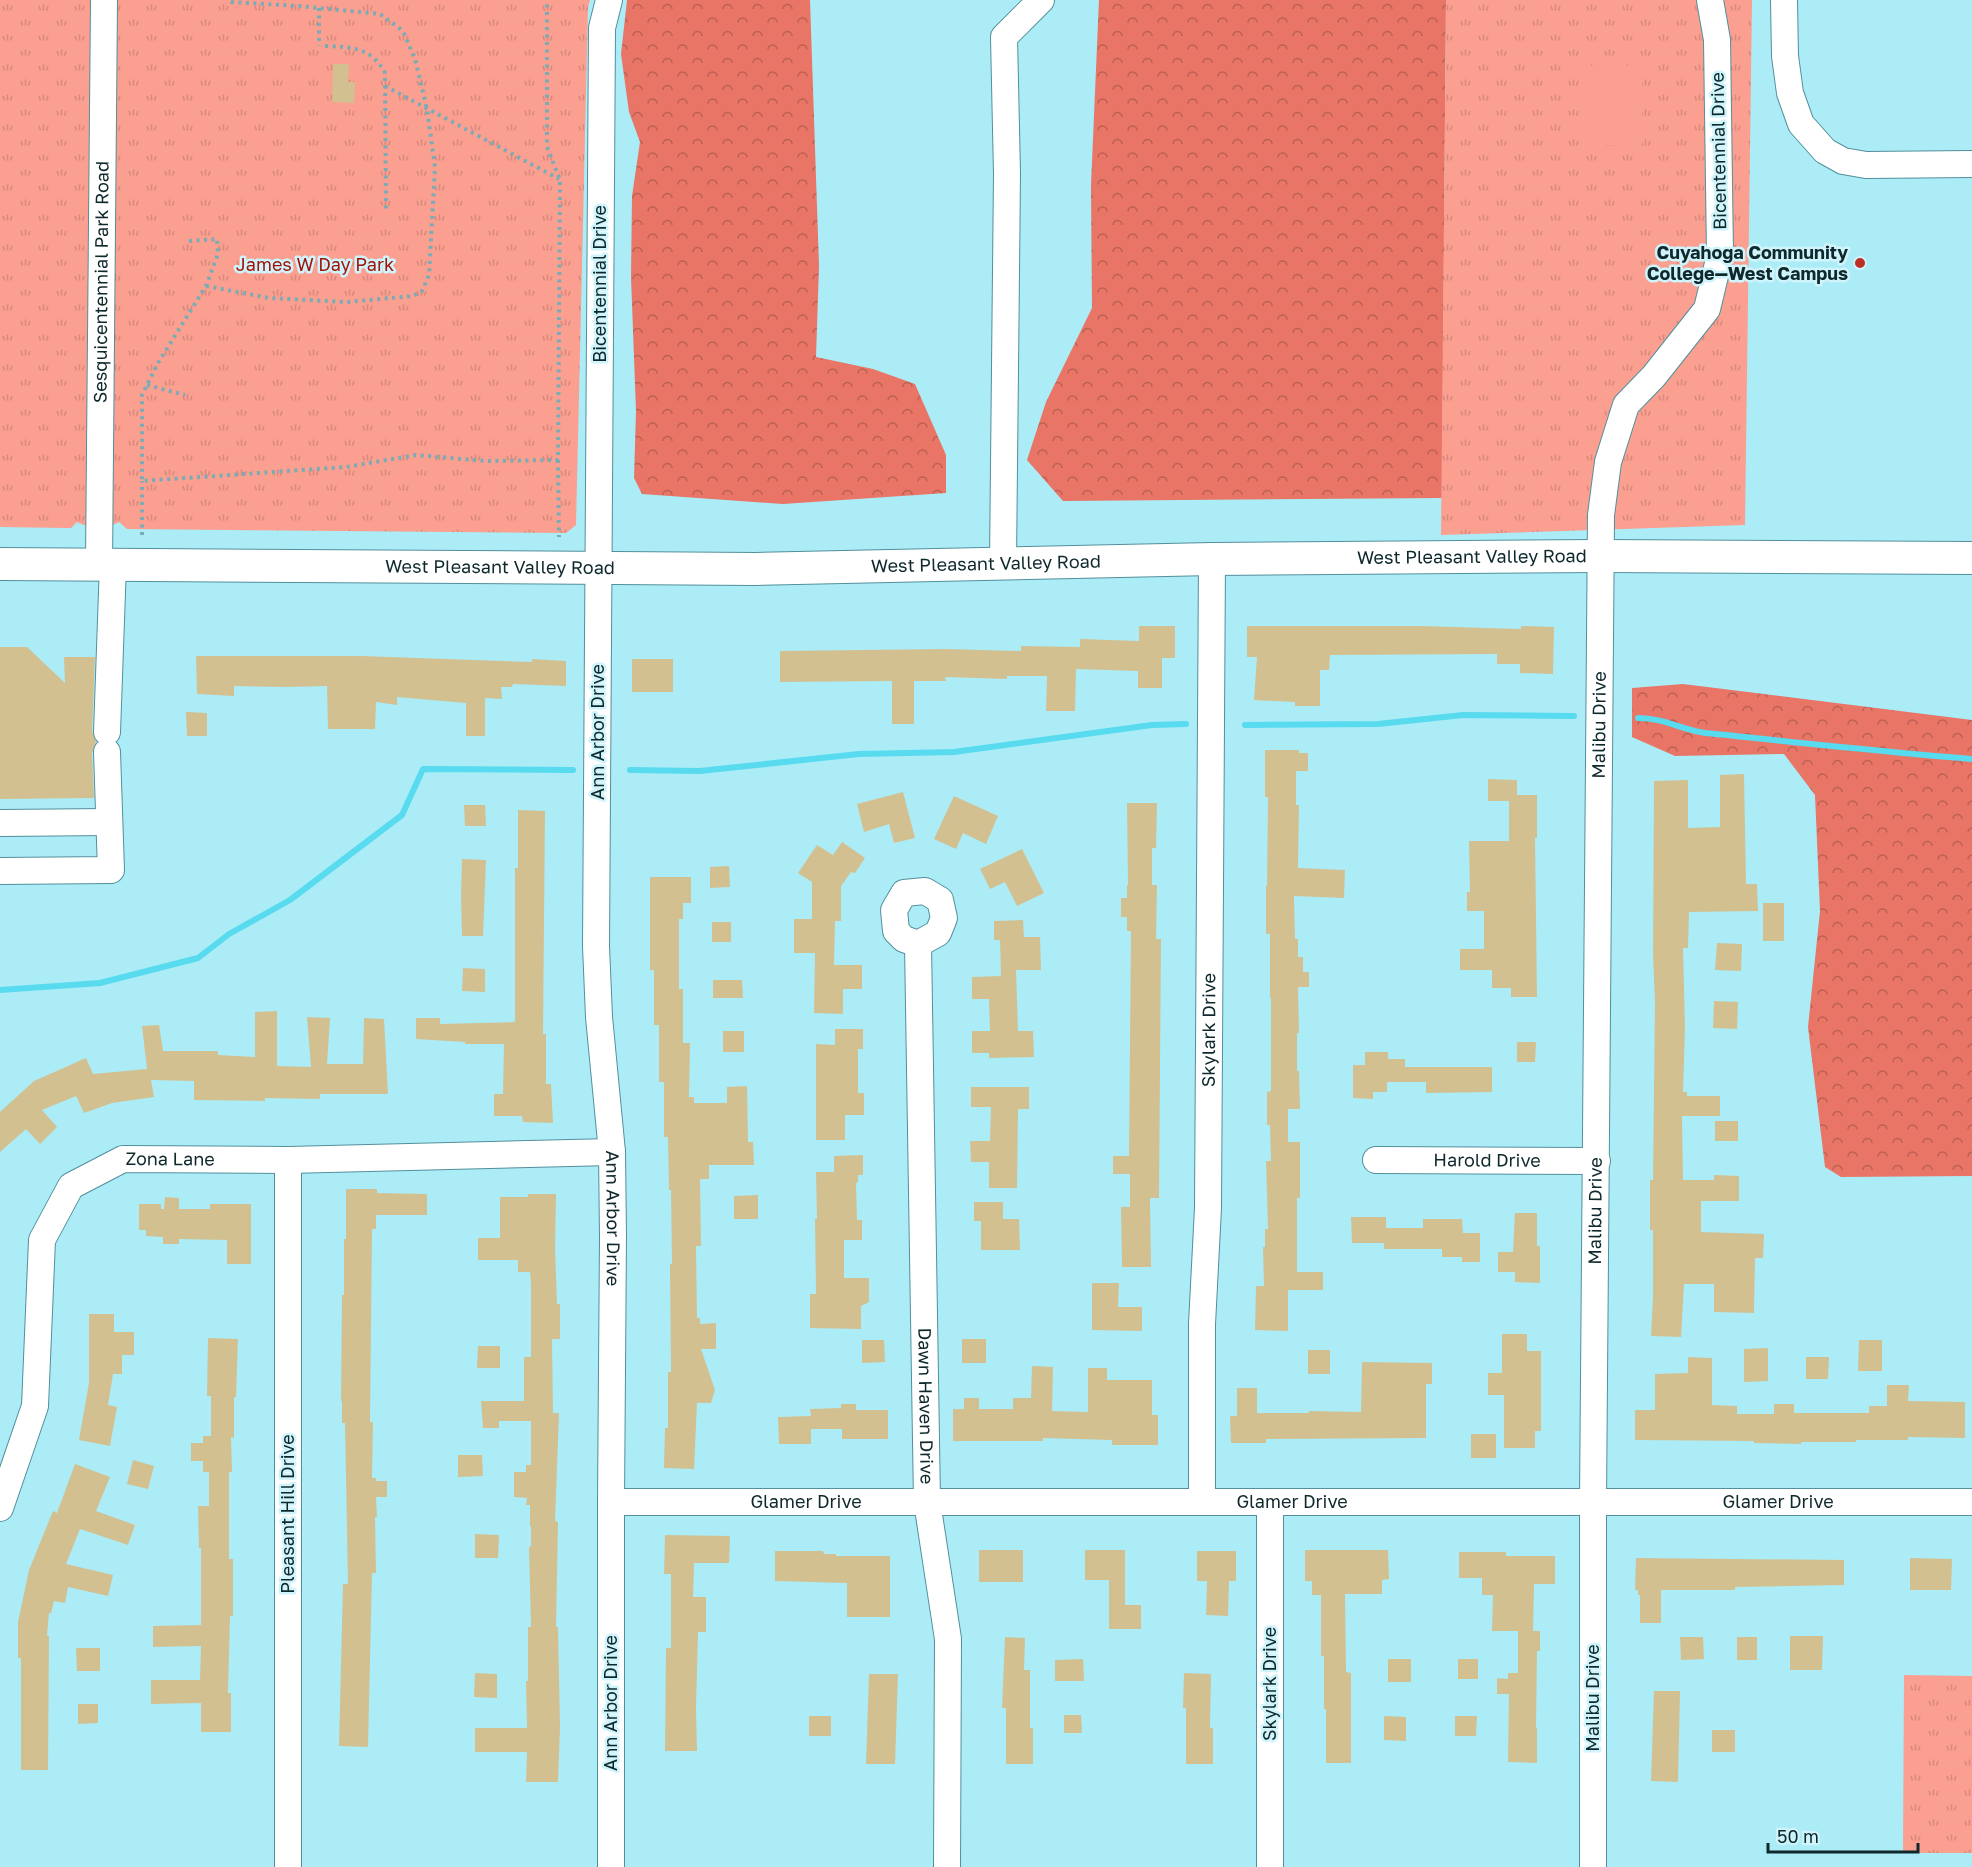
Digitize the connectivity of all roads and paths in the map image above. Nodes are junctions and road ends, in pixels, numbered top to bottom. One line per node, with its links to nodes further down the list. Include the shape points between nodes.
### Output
1 (104, 0): 27 (street, Sesquicentennial Park Road)
2 (229, 0): 8 (path)
3 (546, 0): 12 (path, via 547,147)
4 (609, 0): 28 (street, Bicentennial Drive, via 602,28)
5 (1041, 0): 25 (street, via 1004,37)
6 (1710, 0): 22 (street, Bicentennial Drive, via 1717,40 1720,255 1707,309 1626,405 1608,462)
7 (1784, 0): 11 (street, via 1790,93 1801,124 1825,151 1843,161 1866,165)
8 (319, 8): 9 (path, via 322,46 362,50 379,61 385,73); 10 (path, via 380,14 403,31 415,59)
9 (385, 86): 10 (path); 13 (path)
10 (427, 109): 12 (path); 15 (path, via 435,167 429,275 422,291 413,296 347,302 269,298)
11 (1972, 164)
12 (560, 180): 18 (path)
13 (386, 209)
14 (189, 241): 15 (path, via 217,239 218,254)
15 (206, 286): 16 (path)
16 (147, 385): 17 (path); 19 (path, via 142,395)
17 (185, 395)
18 (558, 460): 19 (path, via 485,461 416,455 345,467); 21 (path)
19 (142, 481): 20 (path)
20 (142, 535)
21 (559, 537)
22 (1600, 556): 23 (main road, West Pleasant Valley Road); 24 (main road, West Pleasant Valley Road); 36 (street, Malibu Drive)
23 (1972, 558)
24 (1212, 559): 25 (main road, West Pleasant Valley Road); 39 (street, Skylark Drive)
25 (1003, 562): 28 (main road, West Pleasant Valley Road, via 756,569)
26 (0, 564): 27 (main road, West Pleasant Valley Road)
27 (106, 564): 28 (main road, West Pleasant Valley Road); 29 (street, Sesquicentennial Park Road)
28 (598, 568): 33 (street, Ann Arbor Drive, via 597,980)
29 (109, 822): 30 (street); 31 (street, Sesquicentennial Park Road, via 111,870)
30 (0, 823)
31 (0, 871)
32 (918, 944): 38 (street, Dawn Haven Drive)
33 (612, 1152): 34 (street, Zona Lane); 37 (street, Ann Arbor Drive)
34 (288, 1160): 43 (street, Zona Lane, via 123,1159 71,1186 42,1240 35,1406); 44 (street, Pleasant Hill Drive)
35 (1376, 1160): 36 (street, Harold Drive)
36 (1597, 1161): 41 (street, Malibu Drive)
37 (611, 1502): 38 (street, Glamer Drive); 45 (street, Ann Arbor Drive)
38 (927, 1502): 39 (street, Glamer Drive); 46 (street, Dawn Haven Drive, via 948,1639)
39 (1202, 1502): 40 (street, Glamer Drive)
40 (1270, 1502): 41 (street, Glamer Drive); 47 (street, Skylark Drive)
41 (1593, 1502): 42 (street, Glamer Drive); 48 (street, Malibu Drive)
42 (1972, 1502)
43 (0, 1508)
44 (288, 1867)
45 (611, 1867)
46 (947, 1867)
47 (1270, 1867)
48 (1593, 1867)

